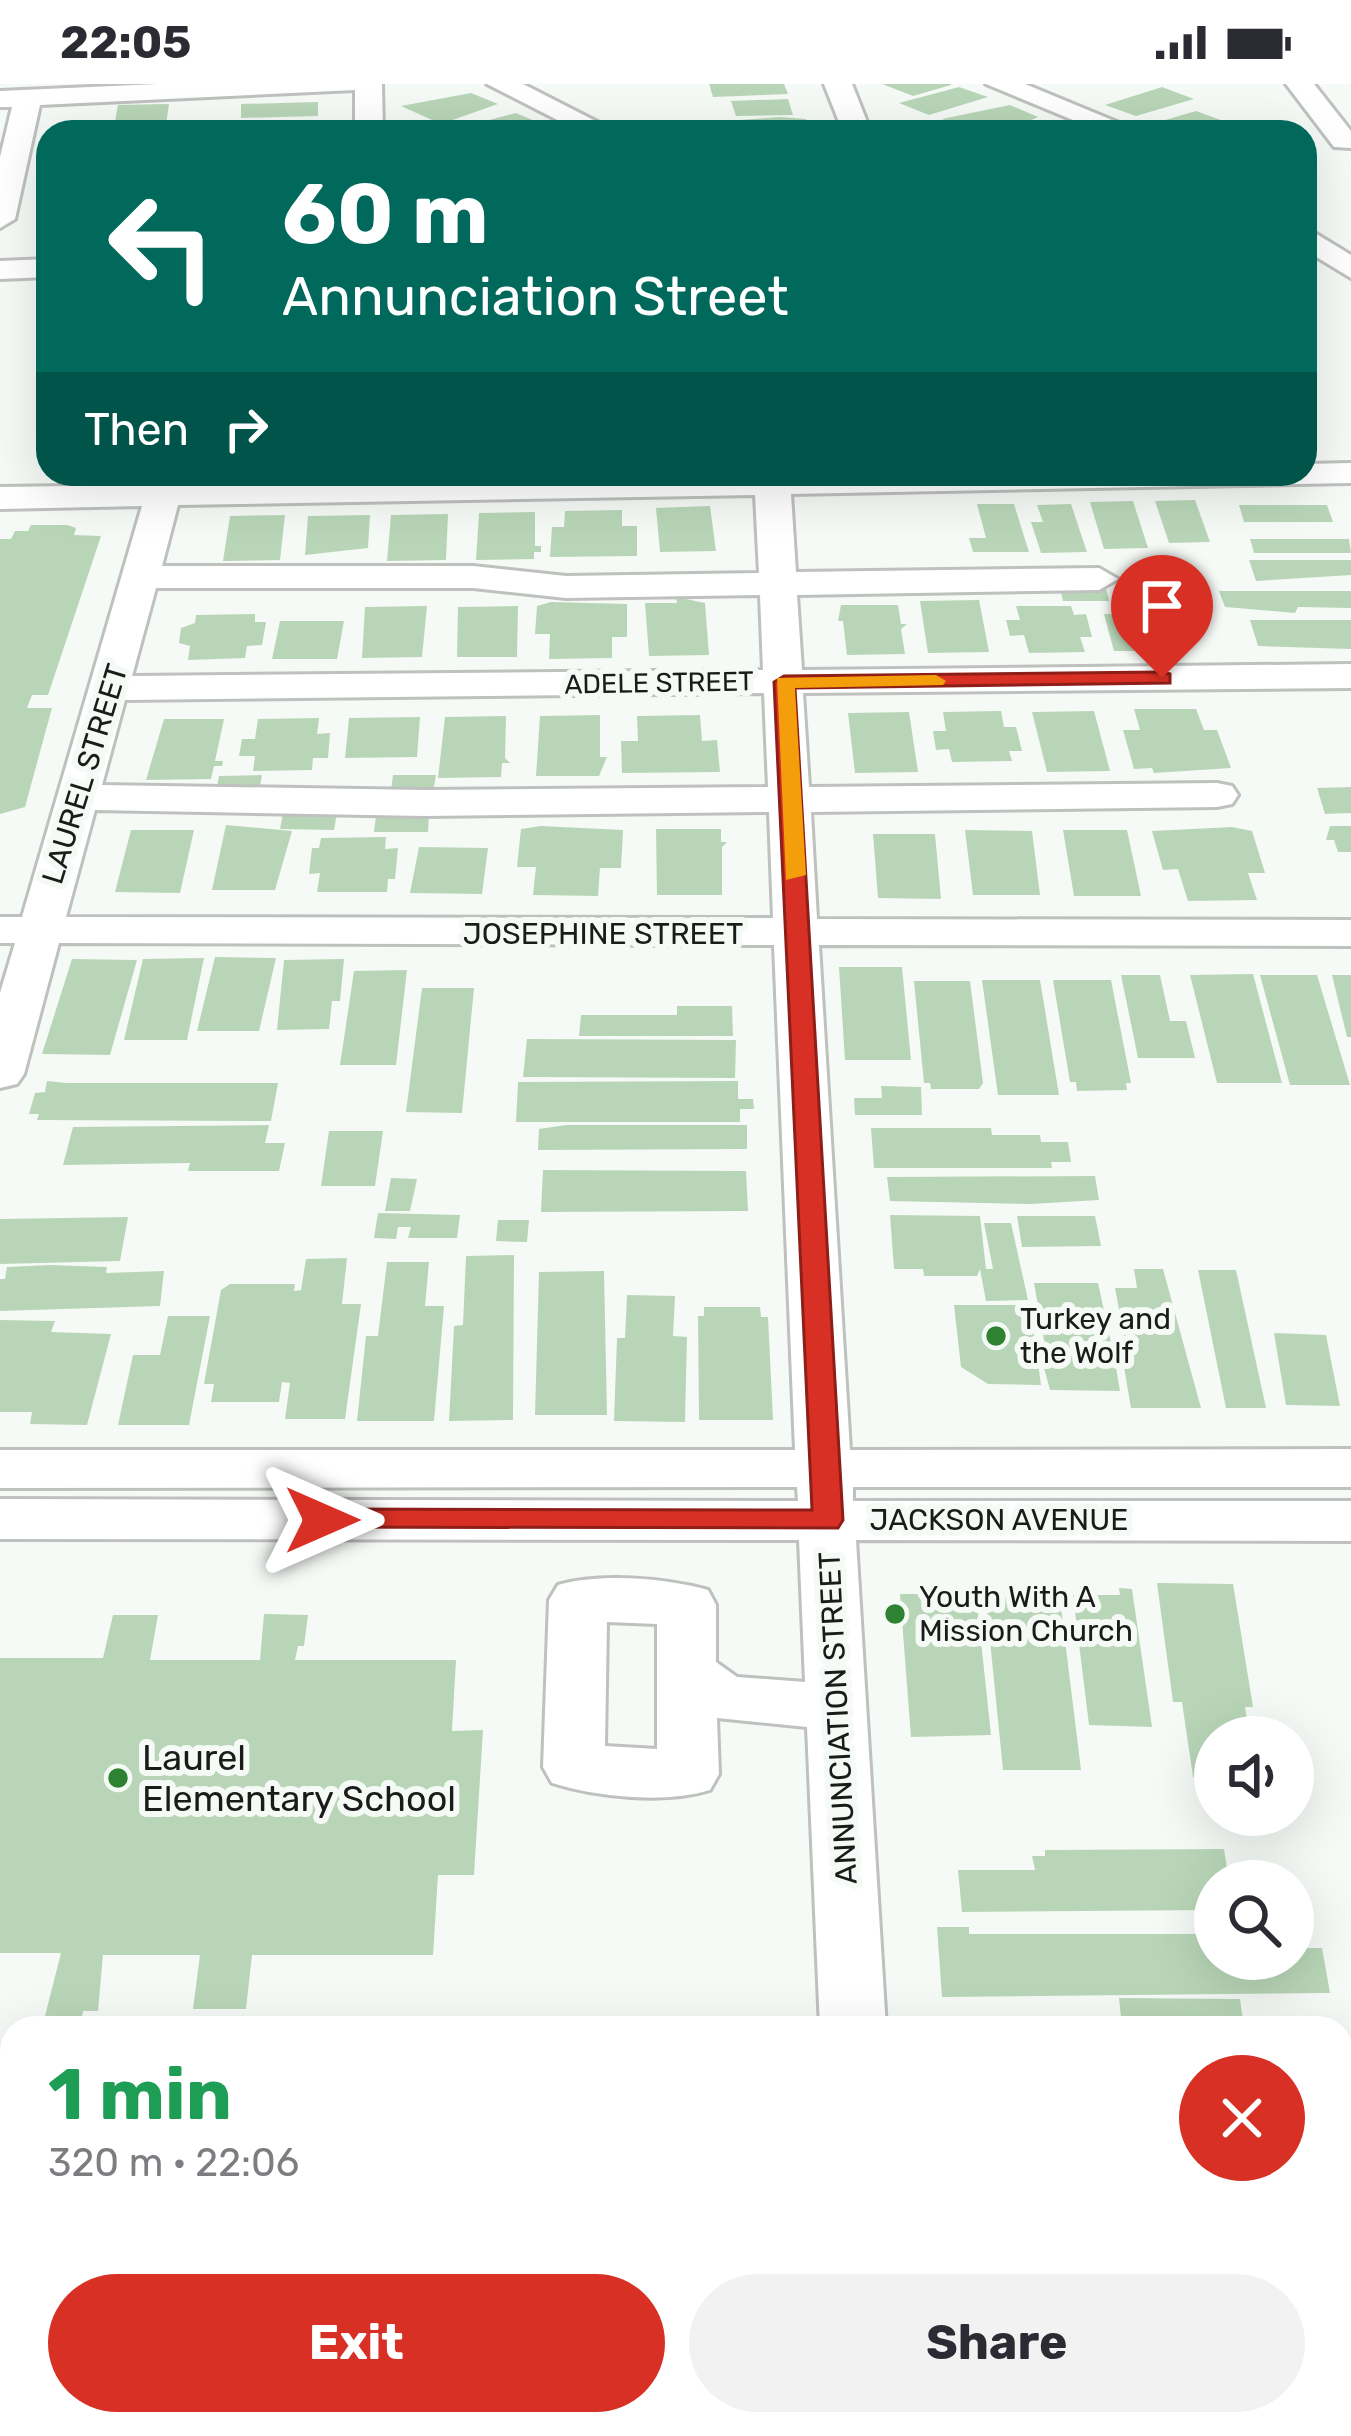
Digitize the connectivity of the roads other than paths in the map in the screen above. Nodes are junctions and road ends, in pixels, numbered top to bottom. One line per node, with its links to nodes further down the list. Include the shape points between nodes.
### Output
1 (346, 84): 8 (street, via 186,101)
2 (368, 84): 9 (street)
3 (501, 84): 10 (street)
4 (838, 84): 11 (street)
5 (1000, 84): 12 (street)
6 (1300, 84): 13 (street)
7 (0, 87): 8 (street)
8 (14, 94): 14 (street)
9 (369, 120)
10 (578, 120)
11 (853, 120)
12 (1095, 120)
13 (1344, 141)
14 (0, 219)
15 (1351, 228): 16 (street)
16 (1317, 232)
17 (1317, 242): 19 (street)
18 (36, 268): 20 (street)
19 (1351, 269)
20 (0, 270)
21 (1351, 473): 22 (street)
22 (1317, 474)
23 (155, 486): 26 (street)
24 (168, 486): 27 (street, LAUREL STREET)
25 (773, 486): 29 (street, ANNUNCIATION STREET)
26 (0, 498)
27 (144, 577): 29 (street, via 472,577 566,587); 32 (street, LAUREL STREET)
28 (1099, 579): 29 (street)
29 (779, 581): 31 (street, ANNUNCIATION STREET)
30 (1351, 676): 31 (street, ADELE STREET)
31 (784, 682): 32 (street, ADELE STREET); 35 (street, ANNUNCIATION STREET)
32 (112, 688): 34 (street, LAUREL STREET)
33 (1217, 795): 35 (street)
34 (79, 797): 35 (street); 36 (street, LAUREL STREET)
35 (790, 799): 38 (street, ANNUNCIATION STREET)
36 (19, 930): 38 (street, JOSEPHINE STREET); 39 (street, LAUREL STREET)
37 (1351, 933): 38 (street, JOSEPHINE STREET)
38 (797, 935): 42 (street, ANNUNCIATION STREET)
39 (0, 1073)
40 (1351, 1468): 42 (street, JACKSON AVENUE)
41 (0, 1469): 42 (street, JACKSON AVENUE)
42 (826, 1494): 43 (street, JACKSON AVENUE); 44 (street, JACKSON AVENUE); 46 (street, ANNUNCIATION STREET)
43 (0, 1519)
44 (1351, 1521)
45 (686, 1672): 46 (street, via 724,1698)
46 (837, 1707): 47 (street, ANNUNCIATION STREET)
47 (852, 2016)

